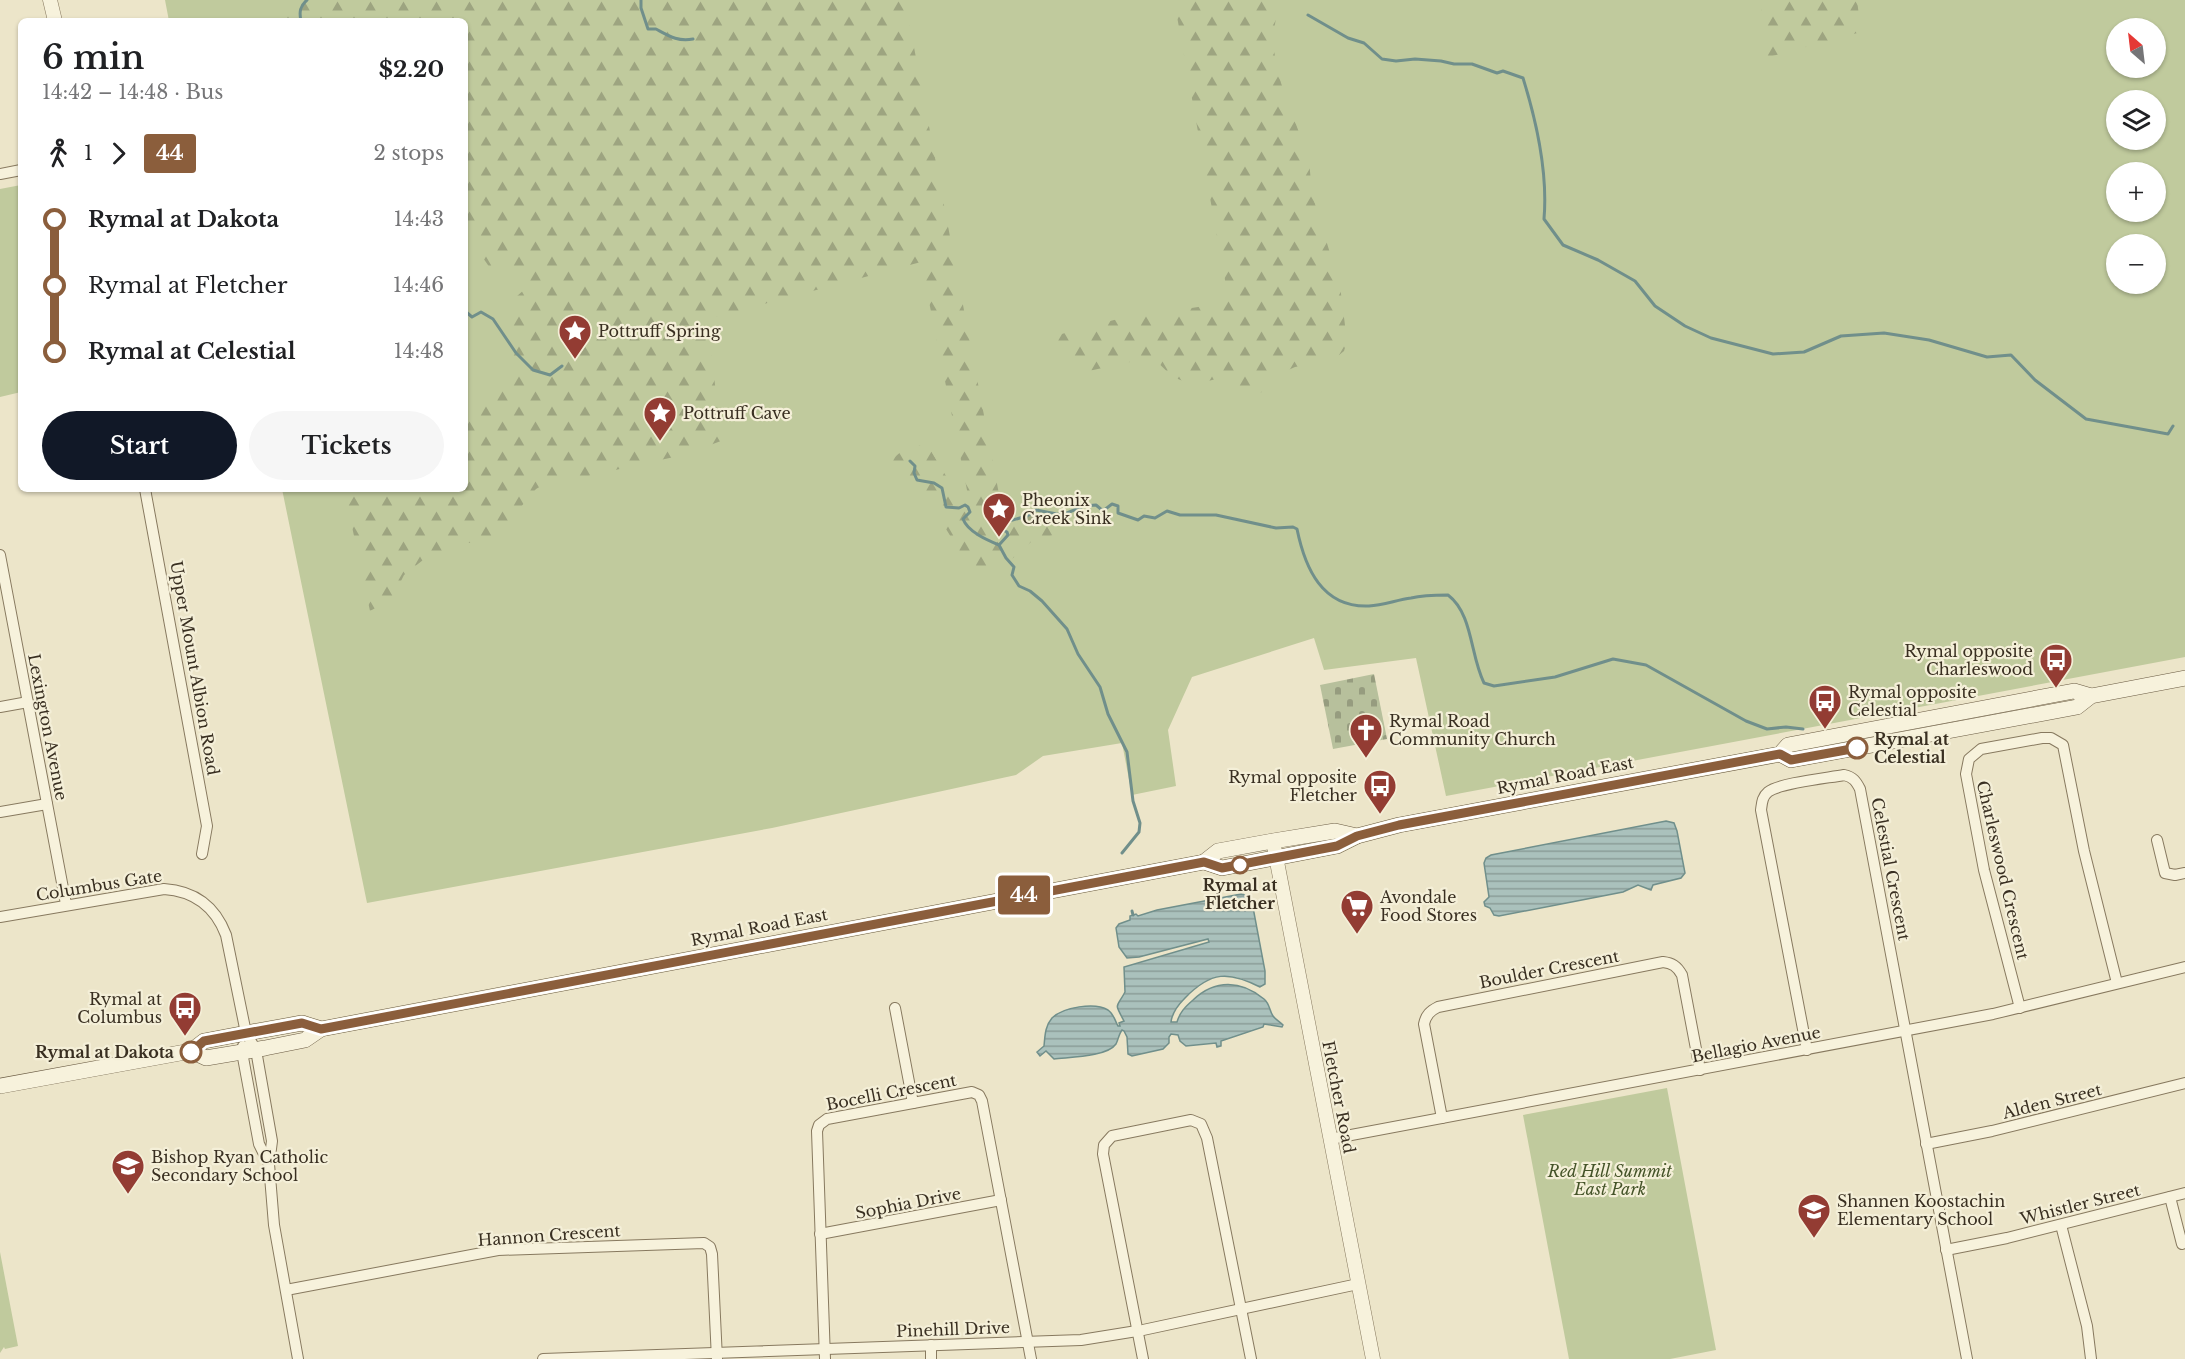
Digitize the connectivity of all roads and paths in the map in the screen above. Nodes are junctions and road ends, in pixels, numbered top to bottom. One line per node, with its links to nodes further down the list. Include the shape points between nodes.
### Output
1 (51, 0): 2 (street)
2 (54, 18)
3 (18, 171): 4 (street)
4 (0, 174)
5 (146, 492): 15 (street, Upper Mount Albion Road, via 207,826)
6 (0, 555): 8 (street, Lexington Avenue)
7 (2185, 678): 12 (main road, Rymal Road East, via 2091,696 2074,691 1788,745 1780,754)
8 (28, 702): 9 (street); 10 (street, Lexington Avenue)
9 (0, 707)
10 (47, 804): 11 (street); 19 (street, Lexington Avenue)
11 (0, 812)
12 (1357, 836): 14 (main road, Rymal Road East, via 1335,831); 16 (main road, Rymal Road East, via 1337,846)
13 (2157, 840): 18 (street, via 2165,873)
14 (1273, 841): 16 (street, Fletcher Road); 17 (main road, Rymal Road East, via 1218,851)
15 (202, 854)
16 (1276, 858): 17 (main road, Rymal Road East, via 1222,868); 36 (street, Fletcher Road)
17 (1204, 862): 25 (main road, Rymal Road East)
18 (2185, 873)
19 (66, 904): 20 (street, Columbus Gate); 27 (street, Columbus Gate, via 164,889 186,892 206,903 226,935)
20 (0, 916)
21 (2185, 967): 22 (street, Bellagio Avenue)
22 (2117, 983): 24 (street, Bellagio Avenue); 24 (street, Charleswood Crescent, via 2063,745 2042,738 1981,749 1969,759 1966,774 1984,870)
23 (895, 1008): 34 (street)
24 (2020, 1008): 26 (street, Bellagio Avenue)
25 (321, 1029): 27 (main road, Rymal Road East, via 302,1023); 29 (main road, Rymal Road East, via 305,1040)
26 (1906, 1031): 28 (street, Bellagio Avenue); 28 (street, Celestial Crescent, via 1862,800 1857,781 1844,775 1777,788 1762,801); 37 (street)
27 (246, 1033): 29 (street); 30 (main road, Rymal Road East, via 204,1041)
28 (1807, 1050): 31 (street, Bellagio Avenue)
29 (249, 1051): 30 (main road, Rymal Road East, via 206,1058); 46 (street, via 259,1144 269,1164 274,1225)
30 (191, 1052): 33 (main road, Rymal Road East)
31 (1700, 1070): 35 (street, Bellagio Avenue); 35 (street, Boulder Crescent, via 1682,975 1671,963 1663,962 1431,1011 1424,1024)
32 (2185, 1083): 37 (street, Alden Street)
33 (0, 1086)
34 (913, 1103): 40 (street, Bocelli Crescent, via 969,1092 980,1096); 42 (street, Bocelli Crescent, via 827,1119 819,1125)
35 (1442, 1118): 36 (street, Bellagio Avenue)
36 (1330, 1139): 45 (street, Fletcher Road)
37 (1926, 1144): 44 (street)
38 (2185, 1193): 39 (street, Whistler Street)
39 (2170, 1197): 41 (street, Whistler Street); 43 (street)
40 (1001, 1200): 42 (street, Sophia Drive); 49 (street, Bocelli Crescent)
41 (2061, 1225): 44 (street, Whistler Street); 61 (street)
42 (820, 1234): 51 (street, Bocelli Crescent)
43 (2182, 1244)
44 (1947, 1250): 60 (street)
45 (1358, 1284): 47 (street, Pinehill Drive); 59 (street, Fletcher Road)
46 (286, 1290): 52 (street, Hannon Crescent, via 498,1250 704,1243 712,1254); 53 (street)
47 (1240, 1309): 48 (street, Pinehill Drive); 48 (street, via 1205,1129 1191,1120 1118,1135 1105,1142 1103,1154); 58 (street)
48 (1137, 1331): 49 (street, Pinehill Drive, via 1081,1340); 57 (street)
49 (1028, 1341): 50 (street, Pinehill Drive); 56 (street, Bocelli Crescent)
50 (931, 1345): 51 (street, Pinehill Drive); 55 (street)
51 (825, 1354): 52 (street, Pinehill Drive)
52 (717, 1356): 54 (street, Pinehill Drive)
53 (298, 1359)
54 (543, 1359)
55 (932, 1359)
56 (1031, 1359)
57 (1143, 1359)
58 (1251, 1359)
59 (1373, 1359)
60 (1966, 1359)
61 (2091, 1359)

